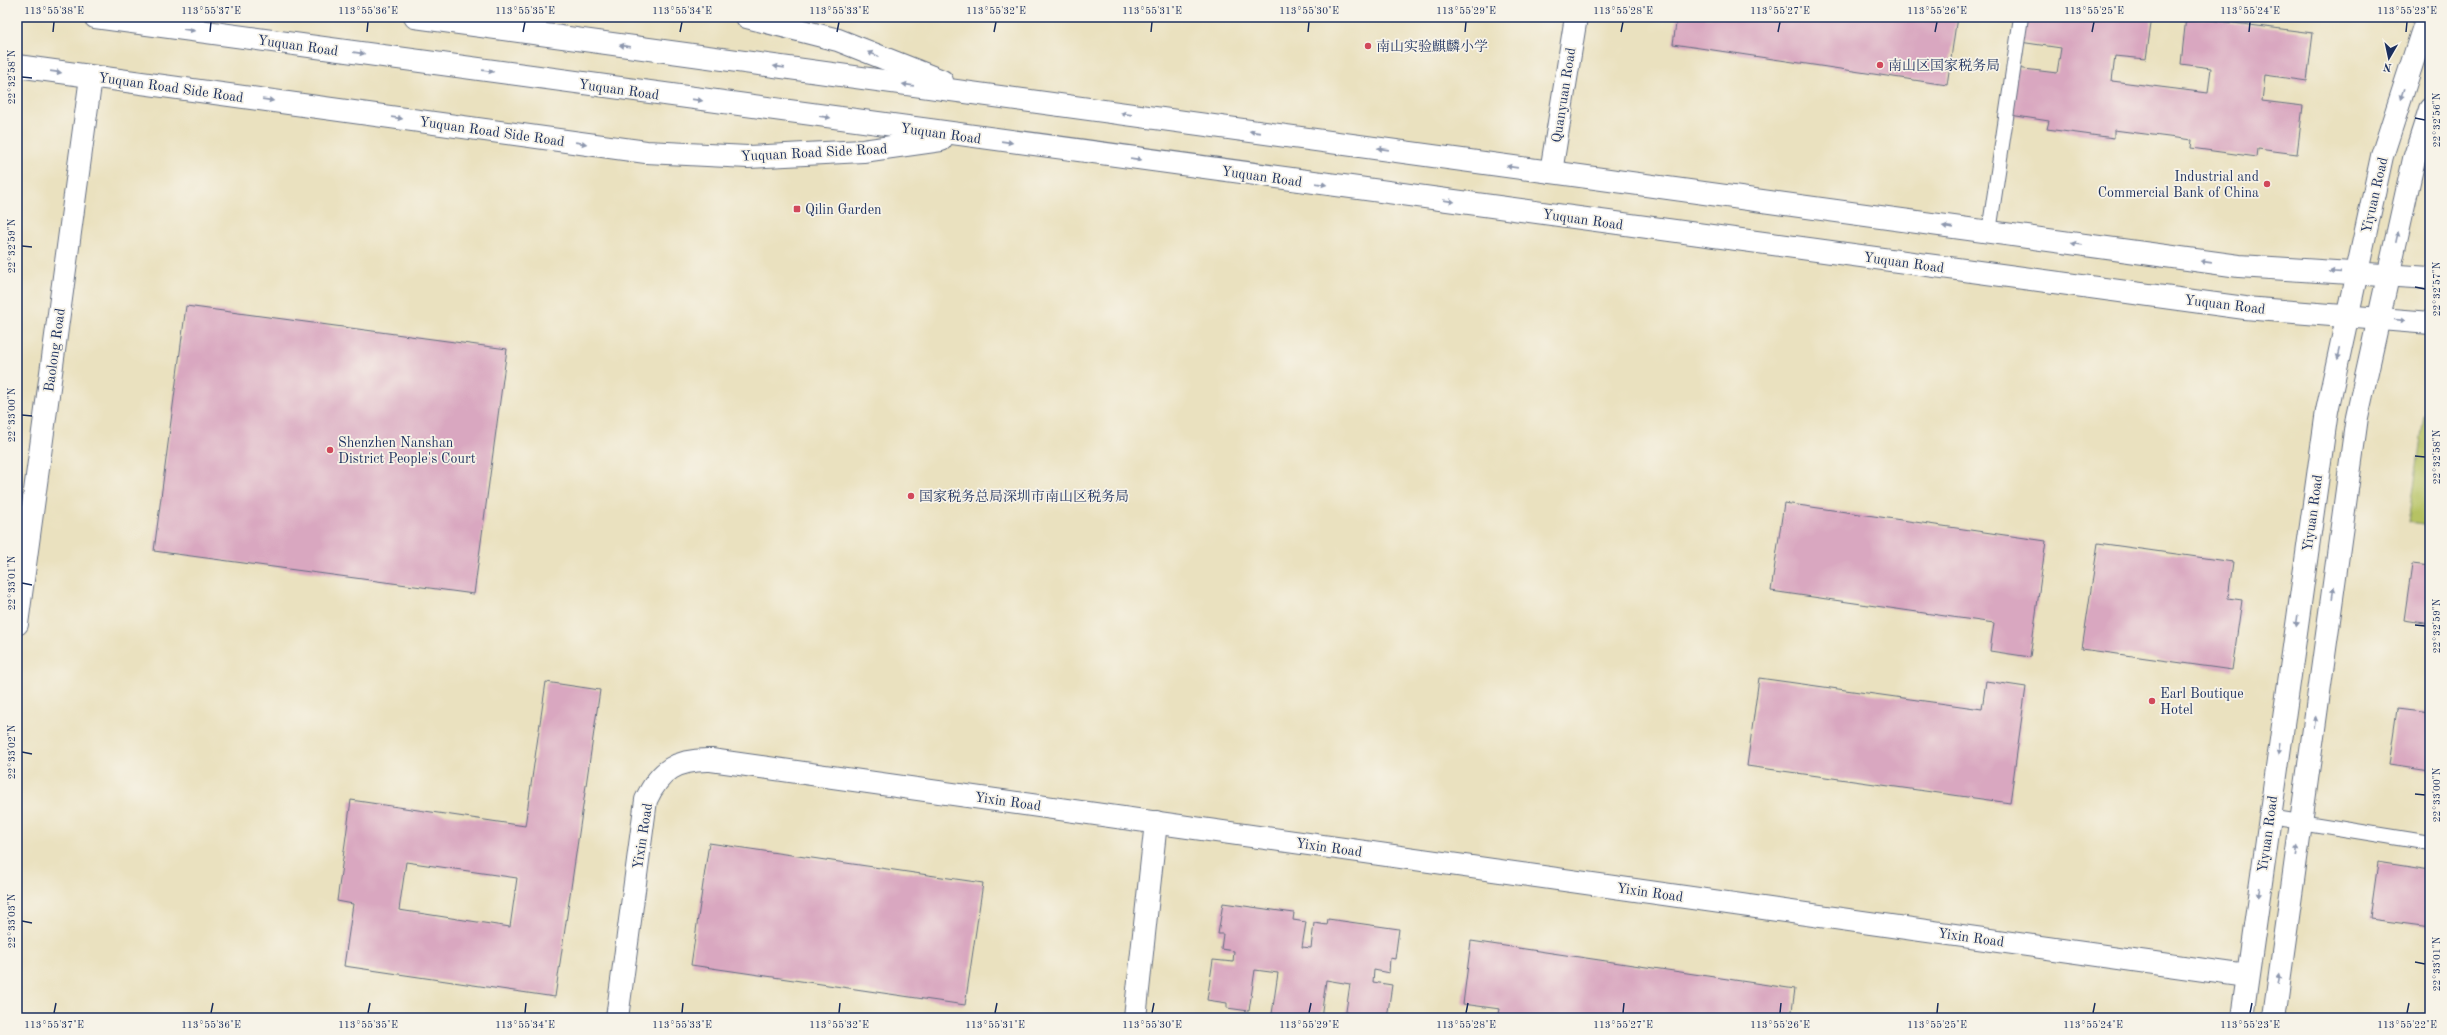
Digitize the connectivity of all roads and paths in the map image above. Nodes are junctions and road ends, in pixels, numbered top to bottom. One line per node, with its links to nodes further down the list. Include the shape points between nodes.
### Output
1 (95, 17): 11 (street, Yuquan Road, one-way to 11)
2 (415, 17): 9 (street, one-way to 2)
3 (747, 17): 9 (street, one-way to 3, via 838,40)
4 (1576, 17): 12 (street, Quanyuan Road)
5 (2021, 17): 13 (lane)
6 (2427, 17): 14 (street, Yiyuan Road, one-way to 14, via 2382,156)
7 (17, 66): 8 (street, Yuquan Road Side Road, one-way to 8)
8 (91, 77): 11 (street, Yuquan Road Side Road, one-way to 11, via 646,152 755,156 863,151); 20 (street, Baolong Road)
9 (974, 94): 12 (street, one-way to 9)
10 (2430, 109): 15 (street, one-way to 10, via 2414,159)
11 (969, 136): 17 (street, Yuquan Road, one-way to 17, via 2238,307)
12 (1551, 172): 13 (street, one-way to 12)
13 (1989, 232): 14 (street, one-way to 13, via 2239,266)
14 (2357, 274): 15 (street); 17 (street, Yiyuan Road)
15 (2388, 275): 16 (street); 18 (street)
16 (2430, 278)
17 (2347, 316): 18 (street, Yuquan Road); 21 (street, Yiyuan Road, one-way to 21, via 2327,411)
18 (2379, 318): 19 (street, Yuquan Road, one-way to 19); 23 (street, one-way to 18, via 2357,417)
19 (2430, 323)
20 (17, 624)
21 (2270, 817): 23 (lane); 25 (street, Yiyuan Road, one-way to 25)
22 (1156, 822): 25 (street, Yixin Road); 26 (street, Yixin Road, via 711,760 694,759 678,764 664,773 653,785 646,800); 27 (street)
23 (2301, 822): 24 (lane); 29 (street, one-way to 23)
24 (2430, 842)
25 (2247, 976): 28 (street, Yiyuan Road)
26 (617, 1018)
27 (1135, 1018)
28 (2242, 1018)
29 (2274, 1018)

